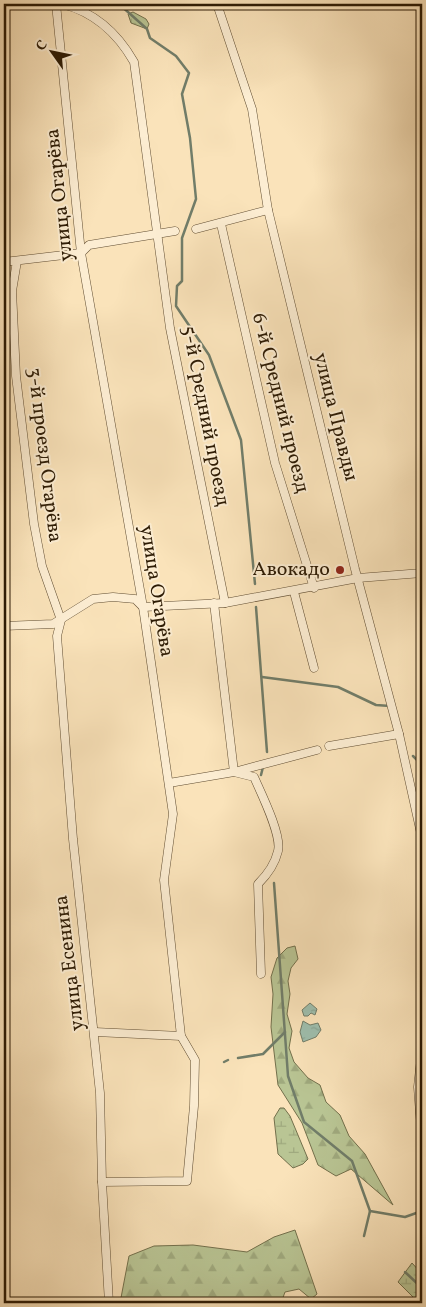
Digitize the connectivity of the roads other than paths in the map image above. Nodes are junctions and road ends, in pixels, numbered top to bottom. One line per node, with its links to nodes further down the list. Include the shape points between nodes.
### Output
1 (56, 4): 9 (street, улица Огарёва)
2 (62, 4): 8 (street, 5-й Средний проезд, via 78,8 113,32 134,62)
3 (217, 4): 4 (street, улица Правды, via 252,109)
4 (268, 210): 5 (street); 13 (street, улица Правды)
5 (220, 224): 6 (street); 14 (street, 6-й Средний проезд, via 275,463)
6 (196, 229)
7 (175, 231): 8 (street)
8 (158, 235): 9 (street, via 89,245); 17 (street, 5-й Средний проезд, via 170,328)
9 (81, 253): 10 (street); 18 (street, улица Огарёва)
10 (17, 261): 11 (street); 19 (street, 3-й проезд Огарёва, via 12,291 16,376 34,524 42,566)
11 (4, 262)
12 (422, 573): 13 (street)
13 (358, 578): 14 (street); 22 (street, улица Правды)
14 (314, 588): 15 (street)
15 (294, 592): 17 (street); 21 (street)
16 (214, 603): 17 (street); 18 (street); 25 (street)
17 (225, 603)
18 (143, 607): 19 (street, via 135,599 103,598 83,604); 26 (street, улица Огарёва)
19 (61, 620): 20 (street, via 53,624); 29 (street, улица Есенина, via 57,636 71,820)
20 (4, 626)
21 (314, 668)
22 (399, 734): 23 (street); 27 (street, улица Правды)
23 (329, 746)
24 (317, 750): 25 (street)
25 (234, 772): 26 (street); 28 (street, via 254,777 279,849 268,874 258,884)
26 (169, 783): 30 (street, улица Огарёва, via 173,814 164,880)
27 (422, 838)
28 (261, 974)
29 (95, 1032): 30 (street); 33 (street, улица Есенина)
30 (181, 1036): 33 (street, улица Огарёва, via 195,1060 187,1181)
31 (422, 1050): 32 (street, via 418,1087)
32 (422, 1140)
33 (102, 1182): 34 (street, улица Есенина)
34 (110, 1303)

